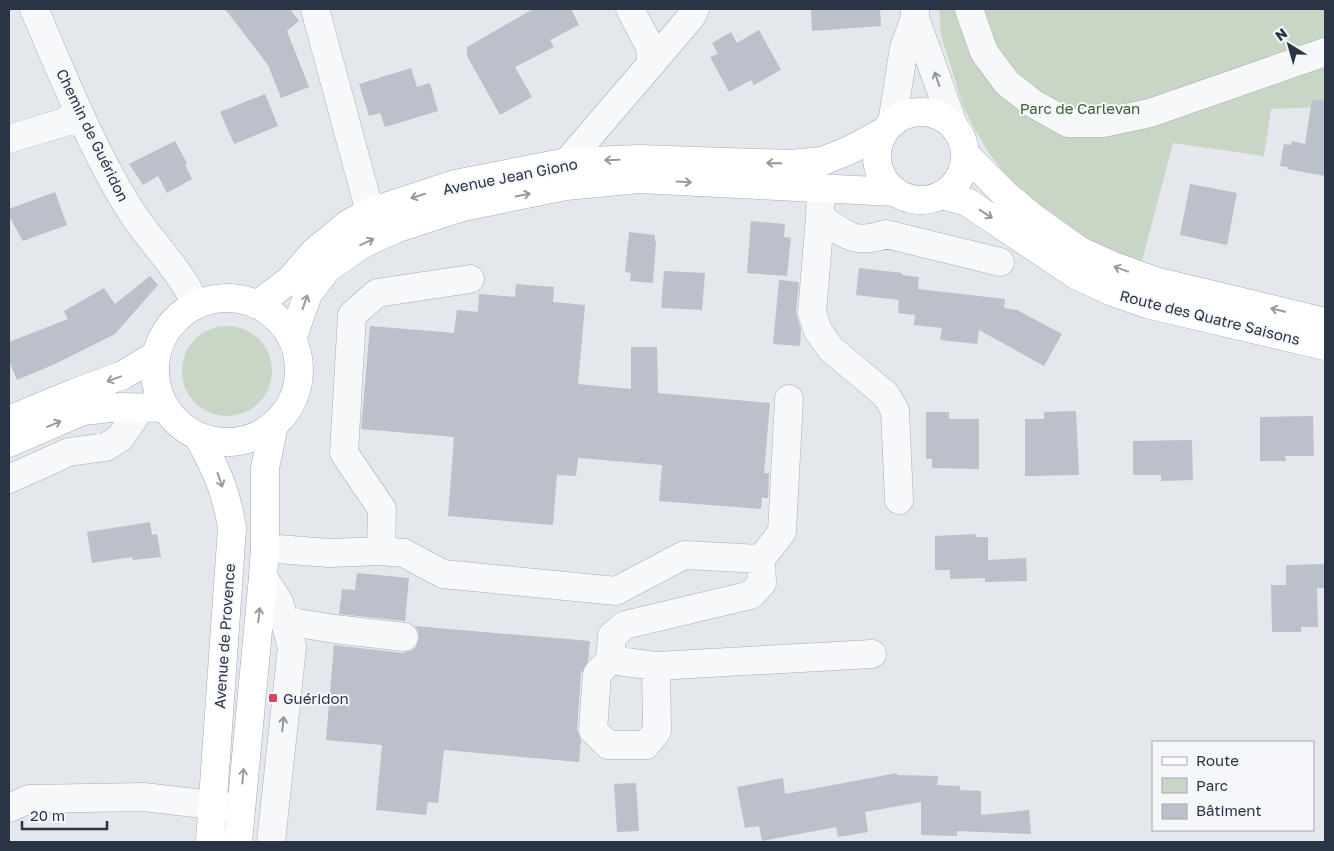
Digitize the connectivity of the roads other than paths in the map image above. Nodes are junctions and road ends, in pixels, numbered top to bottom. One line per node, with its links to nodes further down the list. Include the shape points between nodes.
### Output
1 (34, 9): 9 (street, Chemin de Guéridon)
2 (315, 9): 18 (street)
3 (630, 9): 8 (street, via 650,47)
4 (970, 9): 7 (street, via 984,52 1007,83 1034,104 1068,123 1102,123 1150,113)
5 (691, 12): 8 (street)
6 (915, 13): 10 (street, one-way to 6); 11 (street, via 904,48)
7 (1325, 52)
8 (651, 64): 14 (street)
9 (81, 117): 12 (street); 22 (street, Chemin de Guéridon, via 128,206 188,287)
10 (953, 124): 11 (main road, via 930,112 916,112 903,115); 13 (main road, via 962,138)
11 (888, 127): 14 (main road, Avenue Jean Giono, one-way to 14, via 852,149 823,161 790,164 639,159); 16 (main road, via 878,144 876,157 882,177)
12 (9, 138)
13 (965, 154): 17 (main road, via 959,178); 24 (main road, Route des Quatre Saisons, one-way to 13, via 1155,281 1116,268 1080,251 1035,218 1006,195)
14 (567, 162): 18 (main road, Avenue Jean Giono, one-way to 18, via 455,184)
15 (821, 189): 16 (main road, Avenue Jean Giono); 19 (street); 25 (main road, Avenue Jean Giono, one-way to 15, via 308,294 327,269 361,245 394,229 463,207 566,186 639,179)
16 (895, 192): 17 (main road, via 918,200)
17 (942, 195): 26 (main road, Route des Quatre Saisons, one-way to 26, via 967,202 1076,275 1110,291 1147,304)
18 (370, 212): 23 (main road, Avenue Jean Giono, via 348,224 314,252 291,279)
19 (820, 217): 20 (street, via 852,237 871,239 886,234); 35 (street, via 812,313 818,331 831,349 886,395 895,411)
20 (1000, 262)
21 (470, 278): 37 (street, via 377,293 352,315 344,453 382,509)
22 (196, 305): 23 (main road, via 216,299 237,299); 27 (main road, via 178,318 164,335)
23 (257, 305): 25 (main road, via 284,325)
24 (1325, 322)
25 (292, 339): 31 (main road, via 299,362 298,385 289,407)
26 (1325, 346)
27 (156, 355): 29 (main road, via 158,391); 30 (main road, one-way to 30, via 123,375)
28 (789, 399): 38 (street, via 782,532)
29 (153, 408): 32 (main road); 33 (main road, one-way to 29, via 84,411); 34 (street, via 106,447 69,452)
30 (9, 420)
31 (274, 425): 32 (main road, via 257,436 238,442 218,442); 36 (main road, Avenue de Provence, via 265,468)
32 (198, 436): 45 (main road, Avenue de Provence, one-way to 45, via 217,470 232,528)
33 (9, 443)
34 (9, 479)
35 (899, 500)
36 (265, 548): 37 (street, via 328,553); 39 (main road, Avenue de Provence)
37 (381, 551): 38 (street, via 404,553 443,574 616,591 684,555)
38 (761, 559): 43 (street, via 762,583 751,595 624,624 612,636)
39 (263, 577): 40 (street, via 279,602); 47 (main road, Avenue de Provence, one-way to 39)
40 (285, 621): 41 (street); 50 (street, one-way to 40, via 292,647)
41 (404, 637)
42 (872, 654): 44 (street)
43 (610, 660): 44 (street); 44 (street, via 596,674 593,730 608,745 646,745 657,731)
44 (656, 666)
45 (213, 805): 46 (street, via 144,797 29,799); 47 (street); 48 (main road, Avenue de Provence)
46 (9, 808)
47 (241, 808): 49 (main road, Avenue de Provence)
48 (210, 842)
49 (238, 842)
50 (271, 842)

